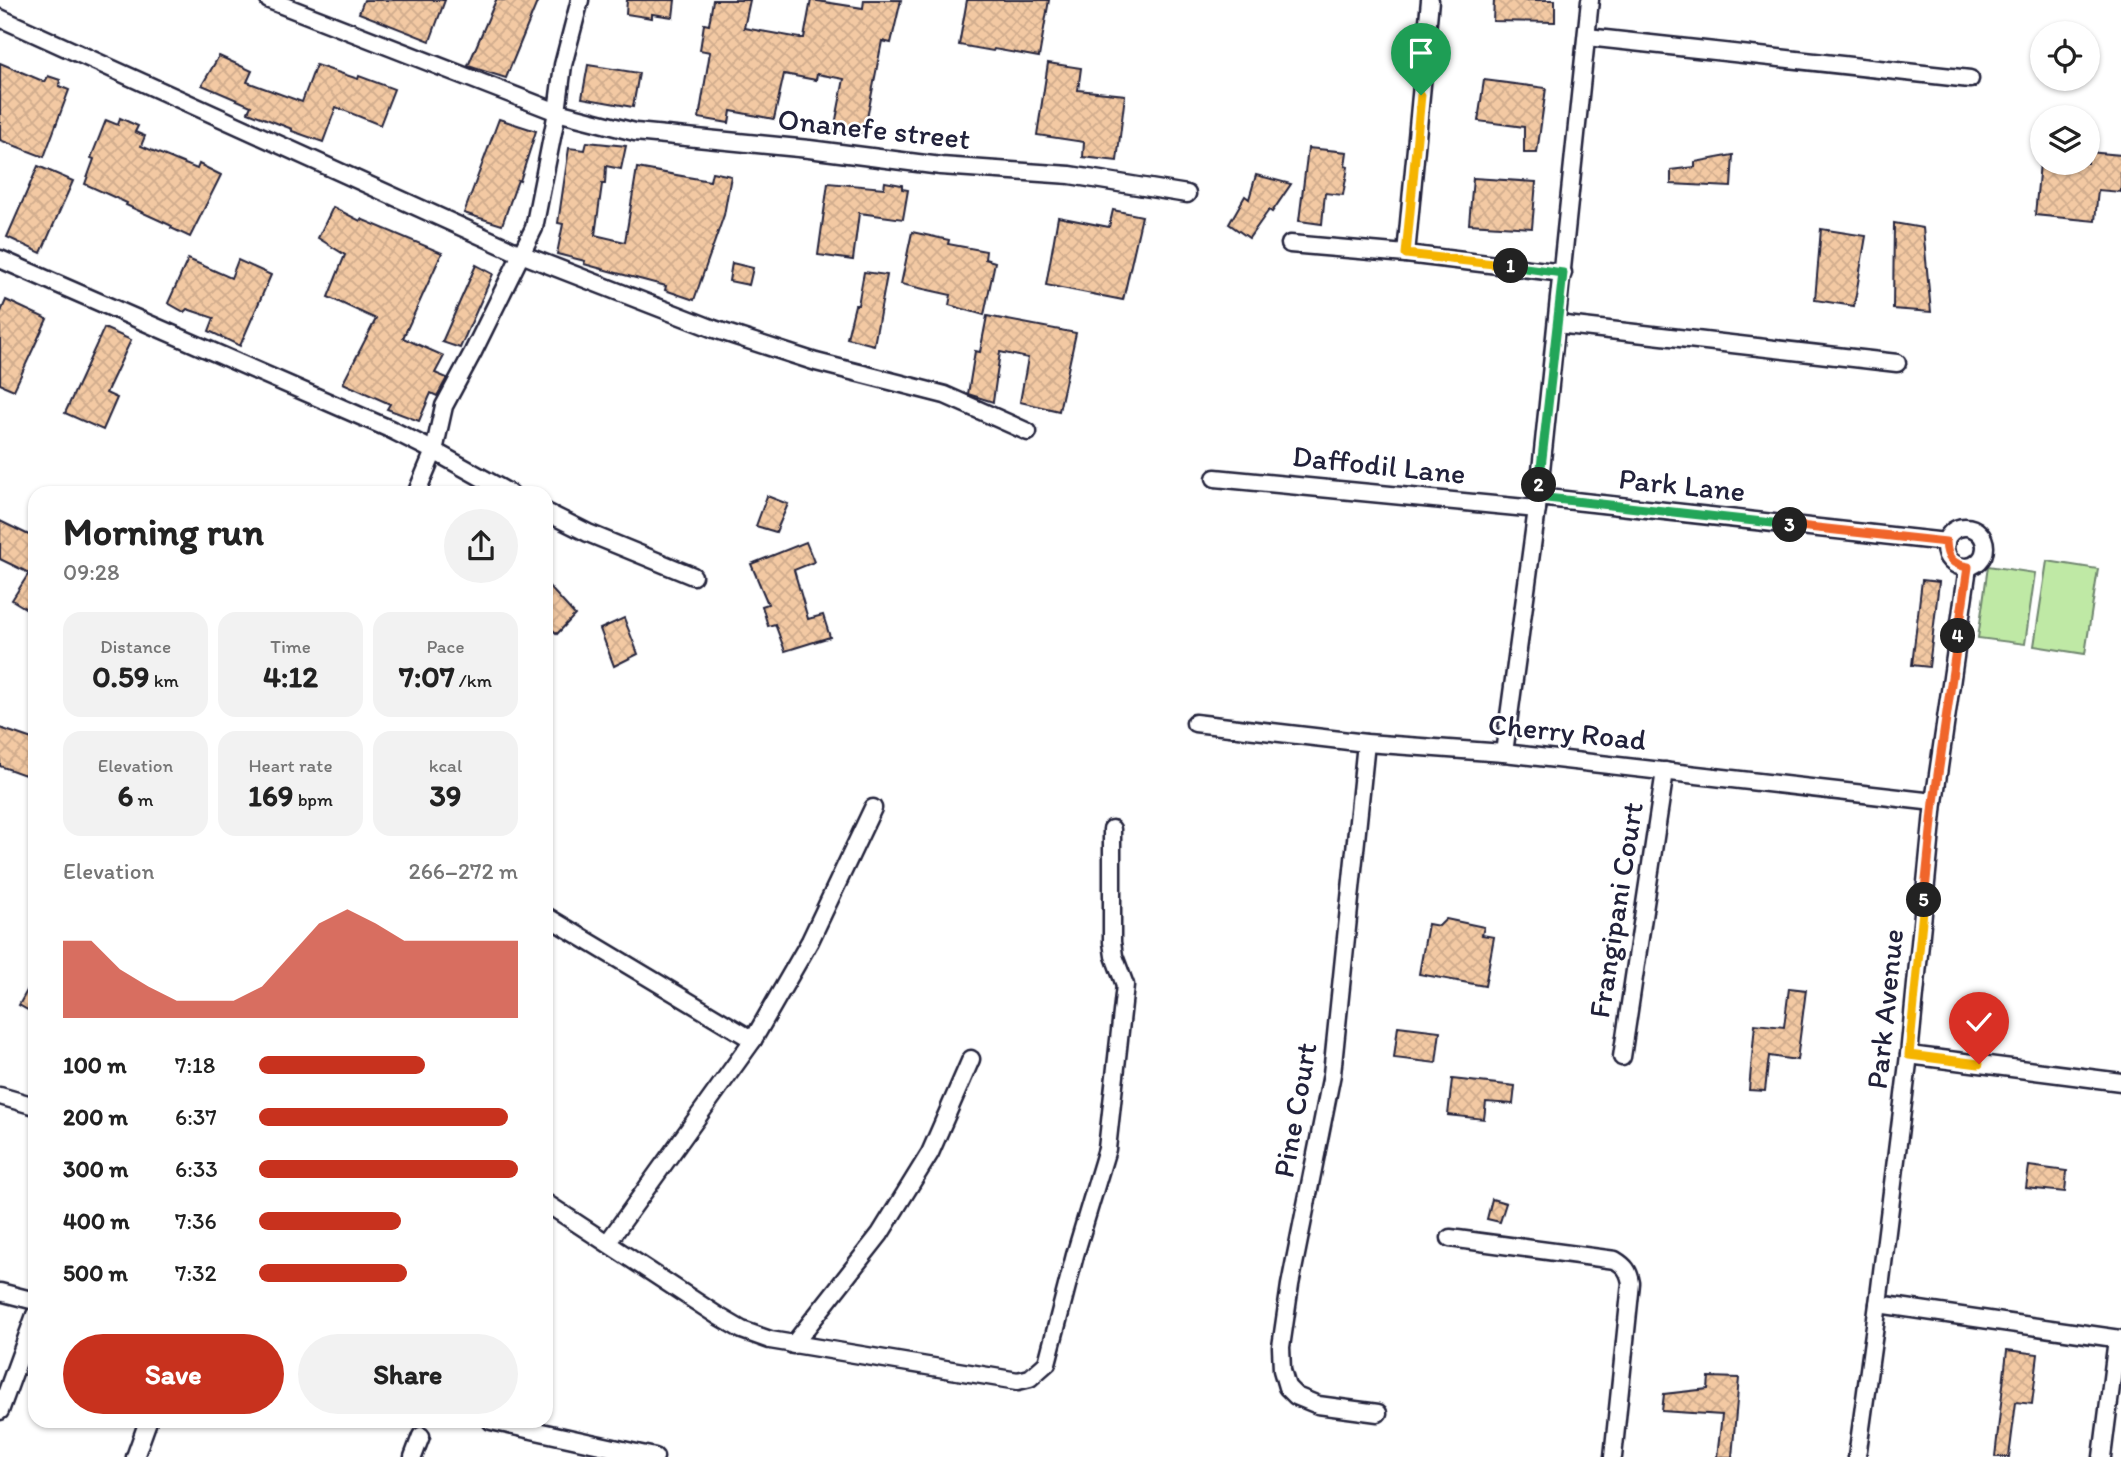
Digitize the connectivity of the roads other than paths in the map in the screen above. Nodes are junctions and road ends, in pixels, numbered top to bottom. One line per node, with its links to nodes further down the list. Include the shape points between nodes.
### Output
1 (269, 0): 8 (street, Onanefe street)
2 (580, 0): 8 (street, via 563,65)
3 (1430, 0): 12 (street)
4 (1590, 0): 6 (street)
5 (0, 18): 11 (street)
6 (1587, 37): 7 (street); 14 (street)
7 (1970, 79)
8 (557, 112): 9 (street, Onanefe street, via 635,132 941,166 1070,175); 11 (street, via 534,228)
9 (1187, 194)
10 (1290, 244): 12 (street)
11 (521, 254): 17 (street, via 715,329 945,396); 18 (street, via 444,406)
12 (1406, 254): 14 (street)
13 (0, 259): 18 (street)
14 (1563, 273): 15 (street)
15 (1557, 324): 16 (street); 22 (street)
16 (1897, 363)
17 (1028, 432)
18 (434, 451): 20 (street); 21 (street)
19 (1215, 478): 22 (street, Daffodil Lane)
20 (419, 486)
21 (497, 486)
22 (1537, 503): 24 (street, Park Lane); 29 (street)
23 (553, 515): 26 (street)
24 (1946, 542): 25 (street, via 1947,555 1955,565); 25 (street, via 1958,528 1977,530 1986,547 1984,556)
25 (1968, 567): 31 (street, Park Avenue)
26 (693, 576)
27 (1195, 723): 28 (street, Cherry Road)
28 (1366, 743): 29 (street, Cherry Road); 52 (street, Pine Court, via 1332,1073 1281,1347 1287,1387 1296,1396 1318,1405)
29 (1504, 753): 30 (street, Cherry Road)
30 (1665, 771): 31 (street, Cherry Road); 37 (street, Frangipani Court)
31 (1934, 802): 36 (street, Park Avenue)
32 (873, 808): 35 (street, via 810,941)
33 (1112, 829): 50 (street, via 1112,942 1125,985 1107,1149 1047,1363 1030,1378 1018,1381)
34 (553, 920): 35 (street)
35 (753, 1040): 44 (street)
36 (1909, 1055): 39 (street); 47 (street, Park Avenue)
37 (1622, 1057)
38 (971, 1059): 50 (street, via 930,1153 880,1234)
39 (2121, 1082)
40 (0, 1096): 41 (street)
41 (28, 1104)
42 (553, 1207): 44 (street)
43 (1450, 1238): 59 (street, via 1615,1261 1624,1266 1631,1283)
44 (608, 1242): 50 (street, via 742,1330)
45 (0, 1292): 46 (street)
46 (28, 1299)
47 (1878, 1304): 49 (street); 60 (street, Park Avenue)
48 (28, 1334): 51 (street)
49 (2119, 1339): 61 (street)
50 (793, 1345)
51 (0, 1411)
52 (1378, 1413)
53 (145, 1428): 56 (street)
54 (523, 1428): 58 (street)
55 (421, 1436): 57 (street)
56 (135, 1457)
57 (413, 1457)
58 (655, 1457)
59 (1614, 1457)
60 (1857, 1457)
61 (2102, 1457)

